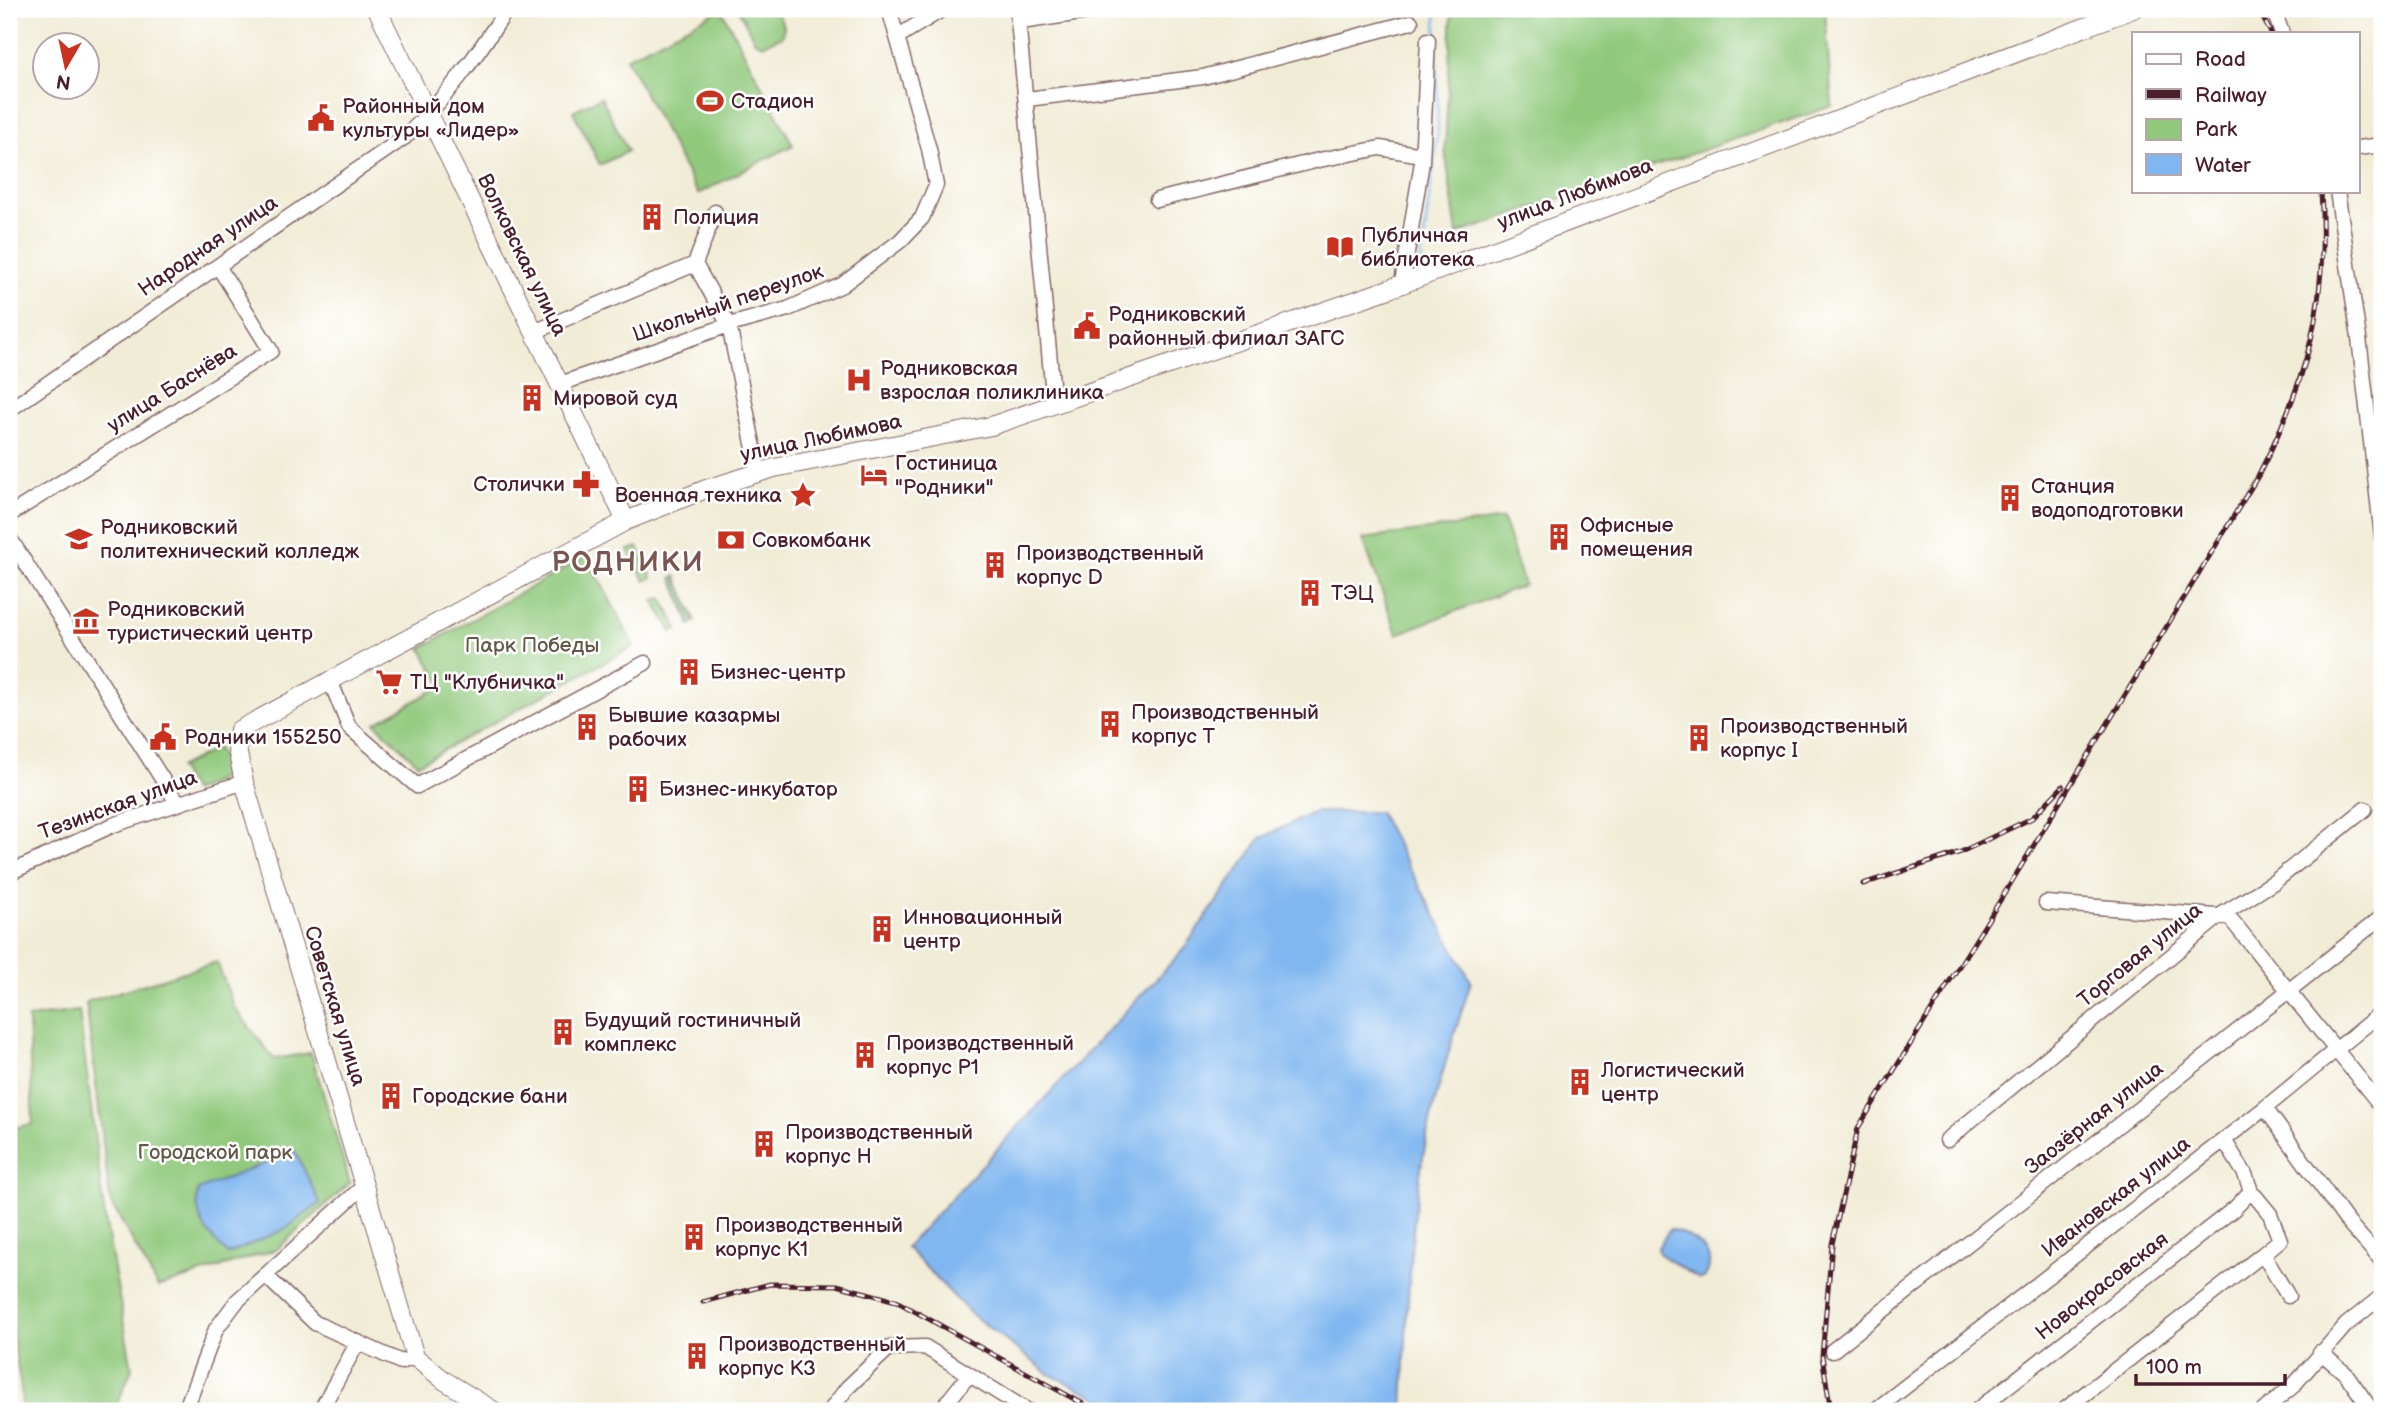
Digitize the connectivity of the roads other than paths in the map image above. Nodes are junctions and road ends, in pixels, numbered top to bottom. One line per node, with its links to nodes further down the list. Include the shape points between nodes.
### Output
1 (377, 9): 14 (main road, Волковская улица)
2 (507, 9): 14 (street, Народная улица)
3 (889, 9): 11 (street, Школьный переулок)
4 (943, 9): 11 (street)
5 (1107, 9): 8 (street)
6 (2133, 9): 23 (main road, улица Любимова)
7 (2273, 9): 10 (street)
8 (1019, 15): 13 (street)
9 (1411, 22): 13 (street, via 1203,77)
10 (2282, 32)
11 (897, 37): 24 (street, Школьный переулок, via 936,185 922,218 900,241 842,285 788,309)
12 (1428, 40): 17 (street)
13 (1027, 99): 27 (street)
14 (429, 115): 22 (street, Народная улица, via 405,137); 25 (main road, Волковская улица)
15 (2382, 145): 16 (street)
16 (2360, 148)
17 (1422, 155): 19 (street, via 1380,148); 23 (street)
18 (2337, 192): 33 (street)
19 (1157, 200)
20 (715, 212): 21 (street)
21 (695, 264): 24 (street); 25 (street)
22 (218, 266): 28 (street, Народная улица); 30 (street, улица Баснёва, via 271,351)
23 (1413, 279): 27 (main road, улица Любимова)
24 (729, 325): 26 (street, Школьный переулок); 29 (street)
25 (534, 332): 26 (main road, Волковская улица)
26 (560, 384): 31 (main road, Волковская улица)
27 (1054, 405): 29 (main road, улица Любимова, via 991,426)
28 (9, 410)
29 (759, 473): 31 (main road, улица Любимова)
30 (9, 515)
31 (626, 522): 35 (main road, Советская улица)
32 (9, 537): 37 (street)
33 (2382, 537)
34 (645, 663): 35 (street, via 417,786 349,727)
35 (330, 680): 36 (main road, Советская улица, via 239,730 236,743)
36 (244, 782): 37 (street, Тезинская улица); 50 (main road, Советская улица)
37 (177, 804): 39 (street, Тезинская улица, via 113,825)
38 (2365, 809): 41 (street, Торговая улица, via 2274,883)
39 (9, 873)
40 (2046, 903): 41 (street)
41 (2221, 915): 43 (street, via 2229,917); 48 (street, Торговая улица)
42 (2382, 918): 43 (street, Заозёрная улица)
43 (2287, 991): 45 (street); 58 (street, Заозёрная улица)
44 (2382, 1013): 45 (street, Ивановская улица)
45 (2336, 1048): 46 (street); 47 (street, Ивановская улица)
46 (2382, 1107)
47 (2265, 1108): 49 (street, Ивановская улица); 53 (street, via 2346,1220)
48 (1947, 1140)
49 (2224, 1140): 51 (street); 68 (street, Ивановская улица)
50 (365, 1185): 54 (street); 60 (main road, Советская улица)
51 (2251, 1191): 52 (street, via 2270,1214 2280,1240); 69 (street, Новокрасовская)
52 (2263, 1254): 55 (street); 70 (street)
53 (2382, 1261)
54 (266, 1276): 57 (street, via 315,1323); 62 (street, via 237,1301 216,1329)
55 (2288, 1296)
56 (2382, 1296): 59 (street)
57 (358, 1342): 60 (street, via 401,1362); 63 (street)
58 (1832, 1351)
59 (2320, 1352): 71 (street, via 2293,1386); 72 (street, via 2346,1374)
60 (415, 1357): 64 (main road)
61 (969, 1375): 65 (street, via 925,1346 889,1348); 66 (street); 67 (street)
62 (186, 1411)
63 (320, 1411)
64 (494, 1411)
65 (830, 1411)
66 (940, 1411)
67 (1028, 1411)
68 (1874, 1411)
69 (1976, 1411)
70 (2063, 1411)
71 (2263, 1411)
72 (2372, 1411)

